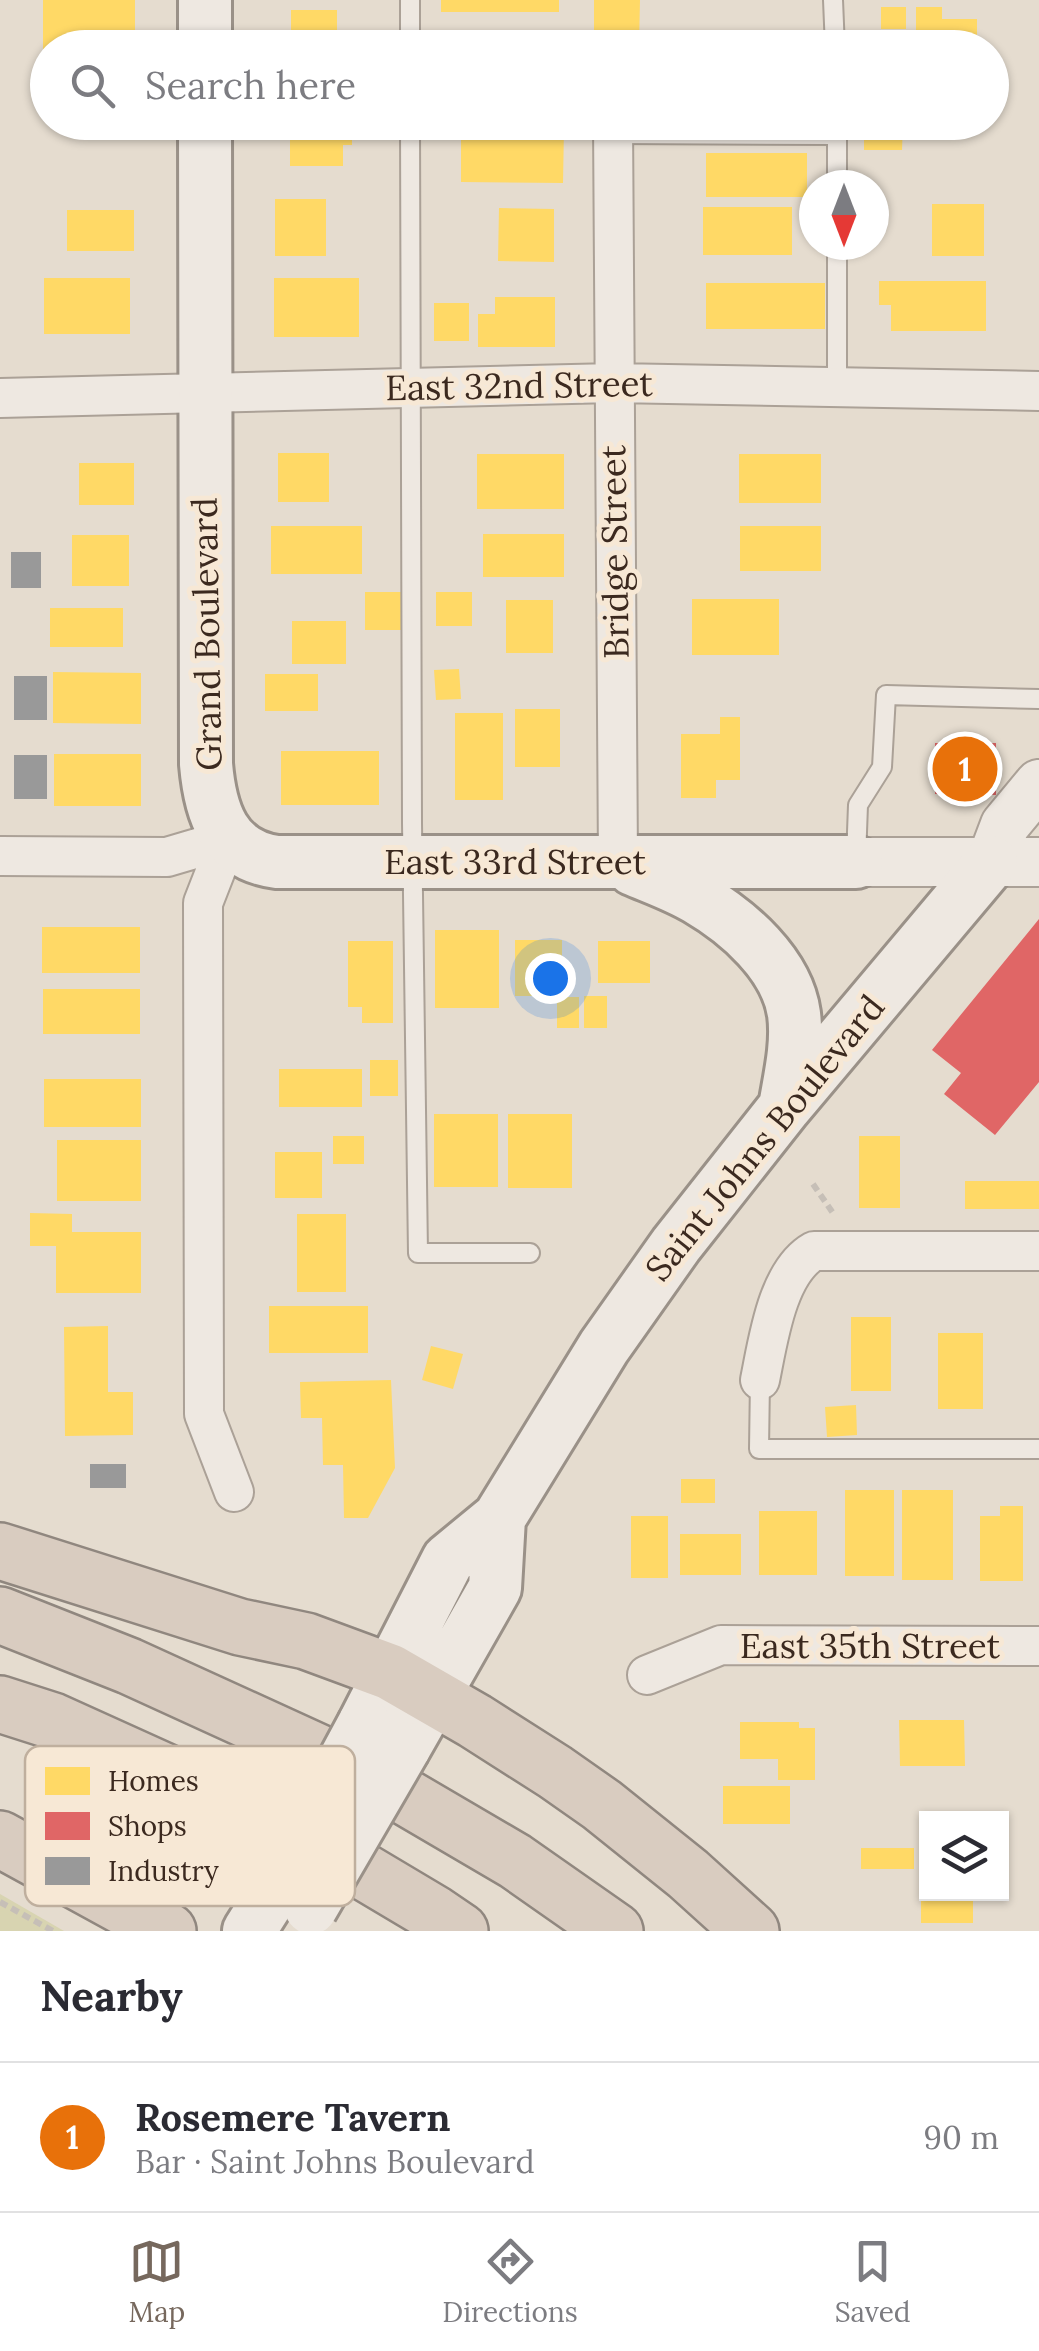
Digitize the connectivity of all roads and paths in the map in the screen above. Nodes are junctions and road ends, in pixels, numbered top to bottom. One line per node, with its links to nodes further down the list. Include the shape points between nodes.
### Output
1 (205, 0): 4 (main road)
2 (410, 0): 5 (lane)
3 (833, 0): 6 (lane)
4 (205, 30)
5 (410, 30)
6 (834, 30)
7 (205, 140): 17 (main road, Grand Boulevard)
8 (410, 140): 14 (lane)
9 (613, 140): 13 (street, Bridge Street)
10 (837, 140): 11 (lane)
11 (837, 170)
12 (837, 260): 15 (lane)
13 (614, 382): 14 (street, East 32nd Street); 15 (street, East 32nd Street); 25 (street, Bridge Street)
14 (410, 386): 17 (street, East 32nd Street); 24 (lane)
15 (837, 387): 16 (street, East 32nd Street)
16 (1039, 391)
17 (205, 392): 18 (street, East 32nd Street); 22 (main road, Grand Boulevard, via 206,764)
18 (0, 398)
19 (1039, 698): 26 (lane, via 886,695 882,767 858,805)
20 (1039, 784): 27 (street, Saint Johns Boulevard, via 1005,825)
21 (1039, 835): 27 (street, Saint Johns Boulevard)
22 (228, 839): 23 (street, via 167,858); 24 (main road, East 33rd Street, via 276,862); 33 (street, via 203,902 204,1414)
23 (0, 856)
24 (412, 861): 25 (main road, East 33rd Street); 30 (lane, via 418,1254)
25 (618, 862): 26 (main road, East 33rd Street); 28 (main road, via 719,912 780,974 794,1017)
26 (856, 862): 27 (street, East 33rd Street)
27 (1015, 862): 28 (main road, Saint Johns Boulevard)
28 (785, 1107): 38 (main road, Saint Johns Boulevard, via 604,1347 499,1518 448,1560)
29 (1039, 1252): 31 (street, via 814,1251 778,1300)
30 (530, 1254)
31 (760, 1380): 32 (lane, via 759,1450)
32 (1039, 1450)
33 (234, 1492)
34 (0, 1551): 38 (highway, via 240,1627 306,1641)
35 (0, 1615): 41 (highway)
36 (1039, 1646): 37 (street, East 35th Street, via 721,1646)
37 (647, 1674)
38 (412, 1685): 43 (main road, Saint Johns Boulevard, bridge); 53 (highway, via 602,1805)
39 (0, 1704): 40 (highway)
40 (108, 1746)
41 (304, 1746)
42 (355, 1769): 52 (highway, via 515,1861)
43 (355, 1788)
44 (0, 1839): 45 (highway)
45 (25, 1853)
46 (355, 1867): 51 (highway)
47 (0, 1902): 49 (path)
48 (122, 1906): 50 (highway)
49 (53, 1931)
50 (168, 1931)
51 (460, 1931)
52 (615, 1931)
53 (751, 1931)

